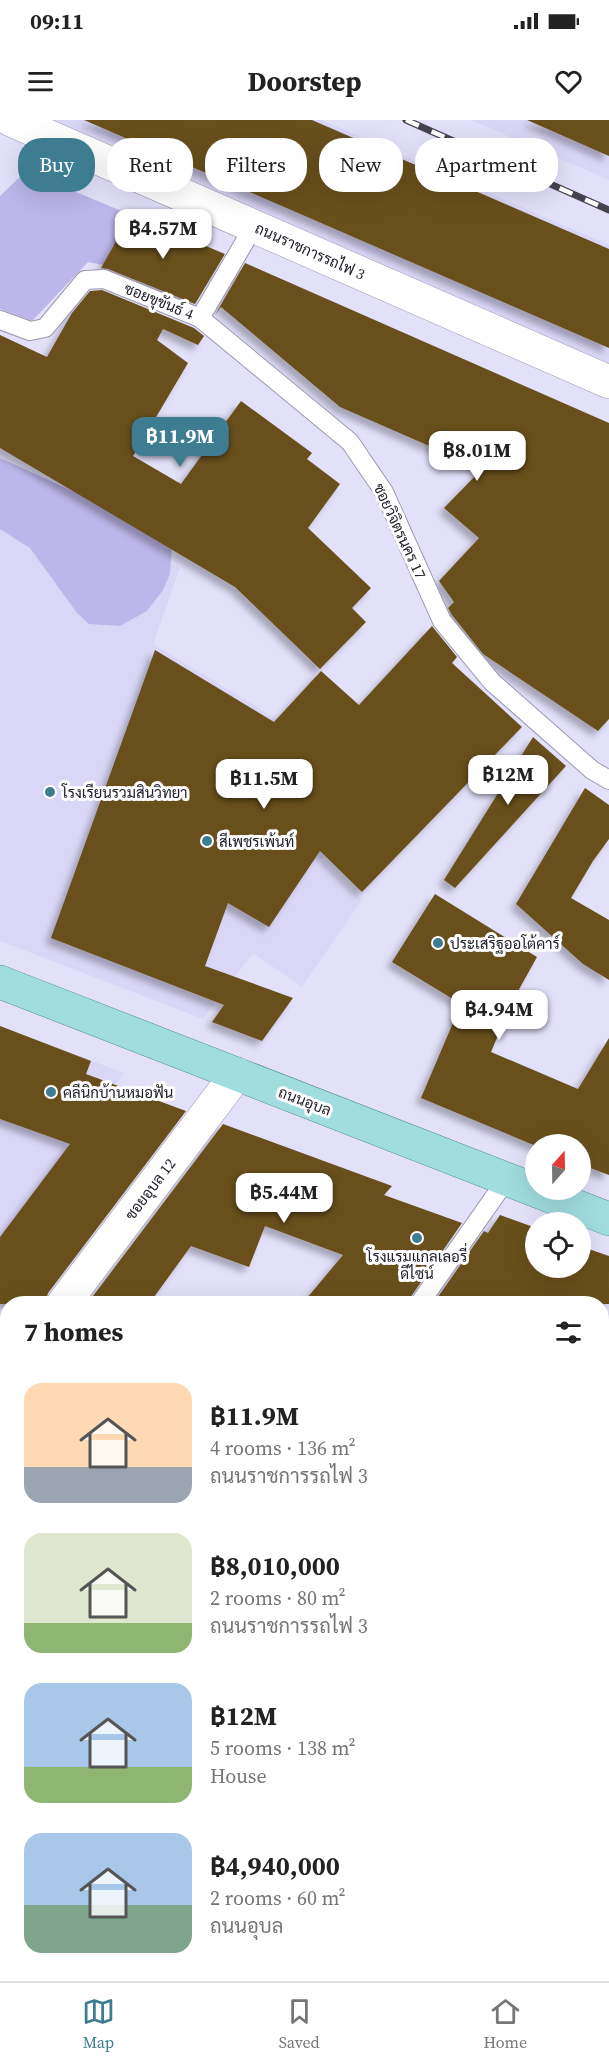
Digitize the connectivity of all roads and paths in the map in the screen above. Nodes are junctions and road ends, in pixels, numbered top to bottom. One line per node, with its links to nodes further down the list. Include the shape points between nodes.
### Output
1 (11, 120): 2 (street, ถนนราชการรถไฟ 3)
2 (254, 226): 3 (lane); 5 (street, ถนนราชการรถไฟ 3)
3 (200, 318): 4 (lane, ซอยขุขันธ์ 4, via 104,279 86,280 45,328 30,332); 6 (lane, ซอยวิจิตรนคร 17, via 351,442 384,492 442,621 492,682 592,770)
4 (0, 320)
5 (609, 382)
6 (609, 780)
7 (0, 982): 8 (main road, ถนนอุบล)
8 (237, 1074): 9 (main road, ถนนอุบล); 11 (street, ซอยอุบล 12)
9 (507, 1179): 10 (main road, ถนนอุบล); 12 (lane)
10 (609, 1219)
11 (69, 1296)
12 (425, 1296)

